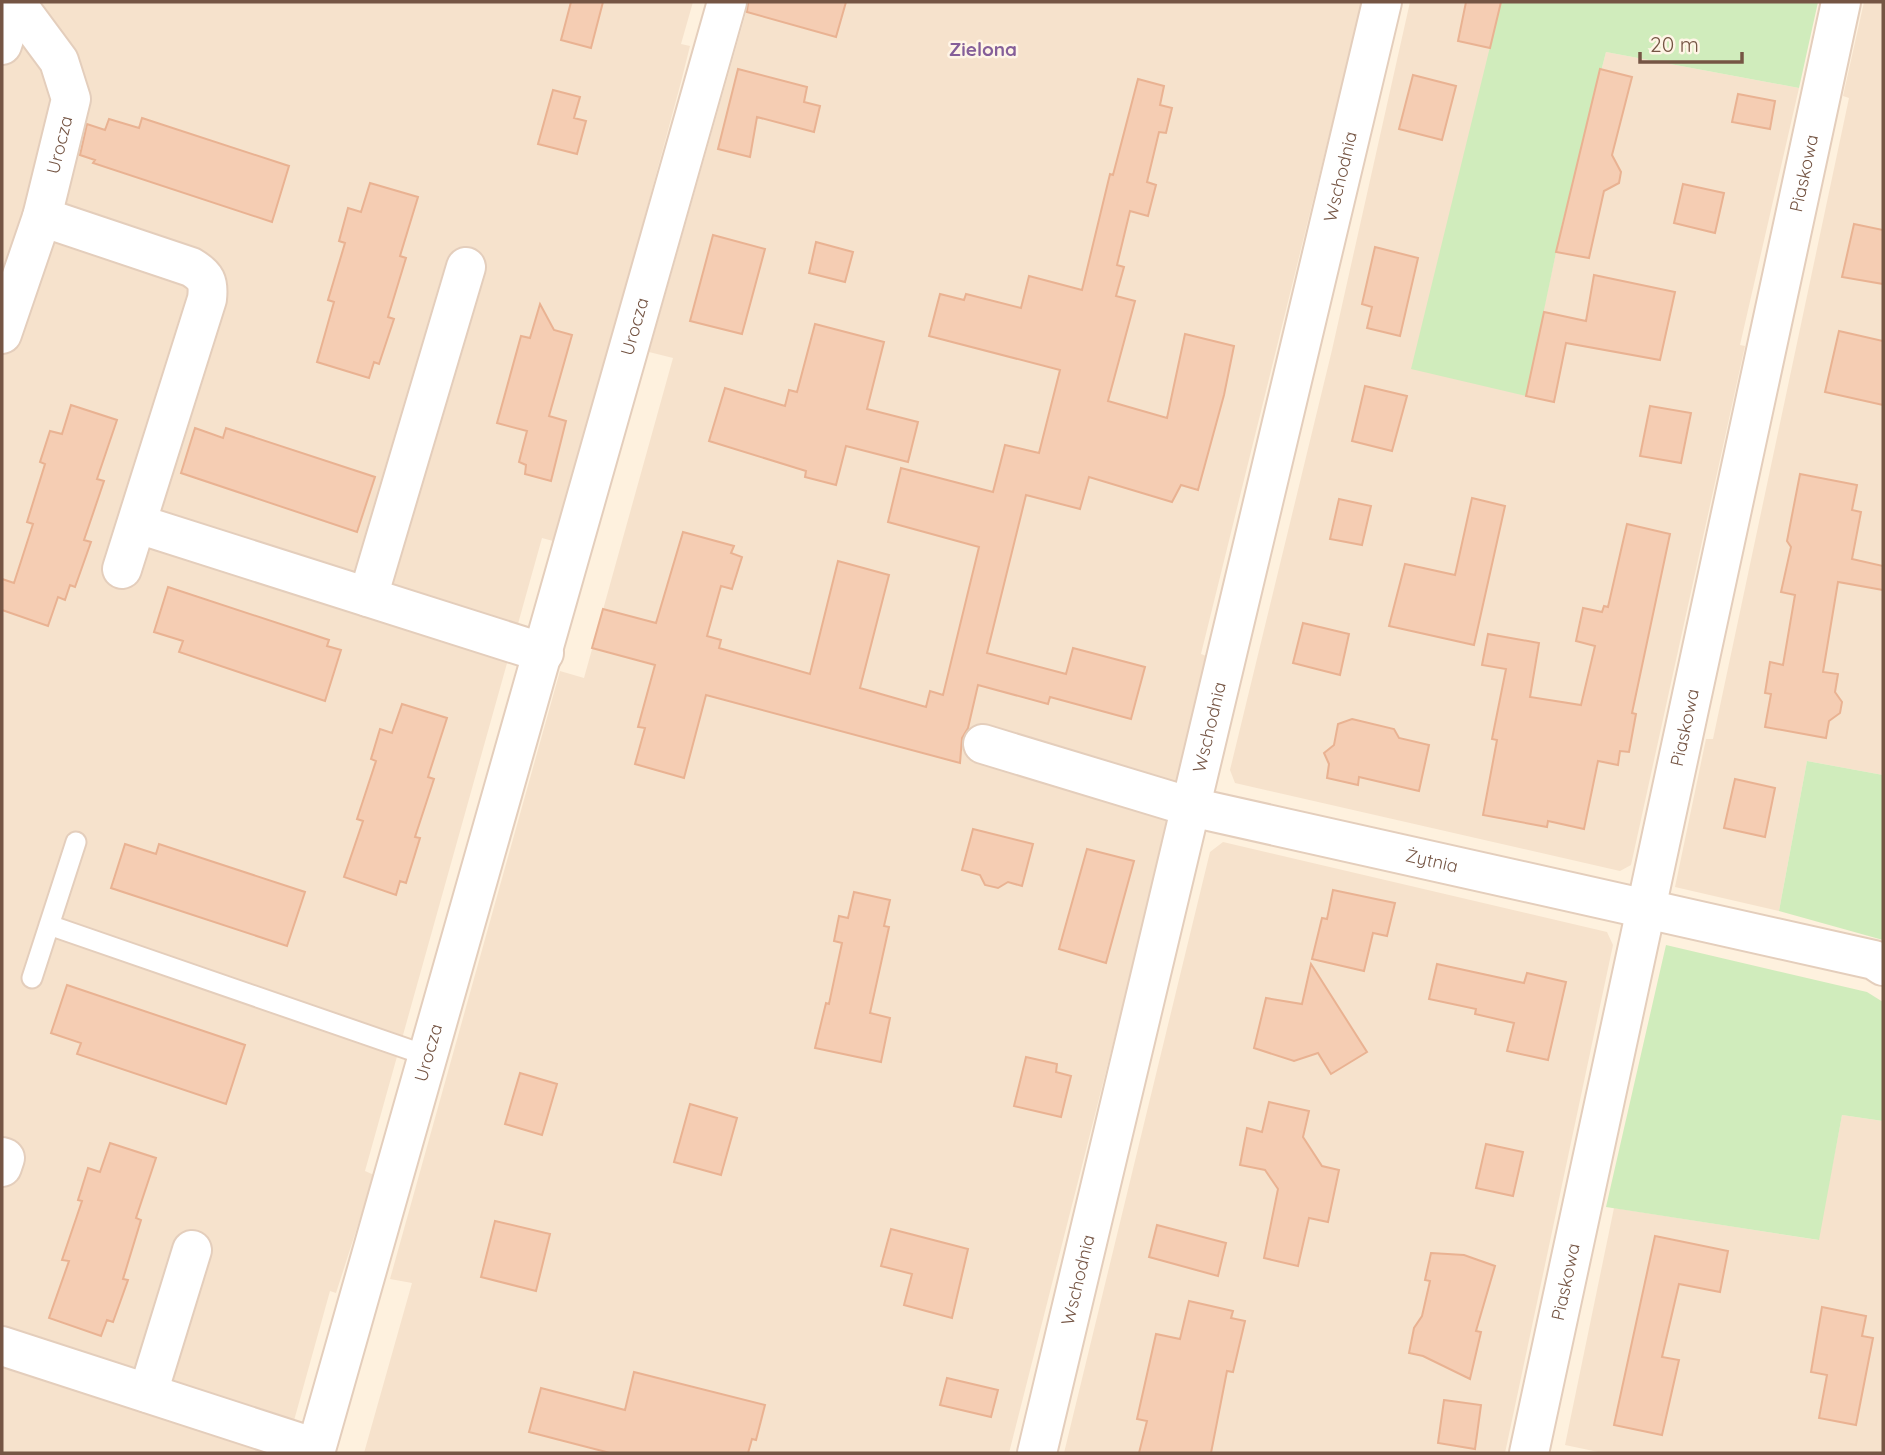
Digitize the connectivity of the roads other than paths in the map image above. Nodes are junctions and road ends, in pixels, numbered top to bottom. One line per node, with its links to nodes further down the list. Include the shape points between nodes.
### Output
1 (16, 2): 5 (street); 6 (street, Urocza, via 59,61 71,99)
2 (727, 2): 12 (street, Urocza)
3 (1382, 2): 14 (street, Wschodnia)
4 (1841, 2): 16 (street, Piaskowa)
5 (2, 45)
6 (43, 217): 8 (street, Urocza); 9 (street, via 191,267 205,276 209,285)
7 (466, 267): 11 (street)
8 (2, 334)
9 (138, 524): 10 (street); 11 (street)
10 (122, 569)
11 (368, 597): 12 (street)
12 (544, 653): 20 (street, Urocza)
13 (982, 744): 14 (street, Żytnia)
14 (1191, 807): 16 (street, Żytnia); 27 (street, Wschodnia)
15 (76, 842): 17 (lane)
16 (1647, 910): 18 (street, Żytnia, via 1874,960); 28 (street, Piaskowa)
17 (49, 925): 19 (lane); 20 (lane)
18 (1883, 966)
19 (32, 978)
20 (428, 1056): 26 (street, Urocza)
21 (2, 1157): 22 (street)
22 (2, 1167)
23 (192, 1250): 25 (street)
24 (2, 1346): 25 (street)
25 (148, 1394): 26 (street)
26 (315, 1450)
27 (1037, 1453)
28 (1529, 1453)

